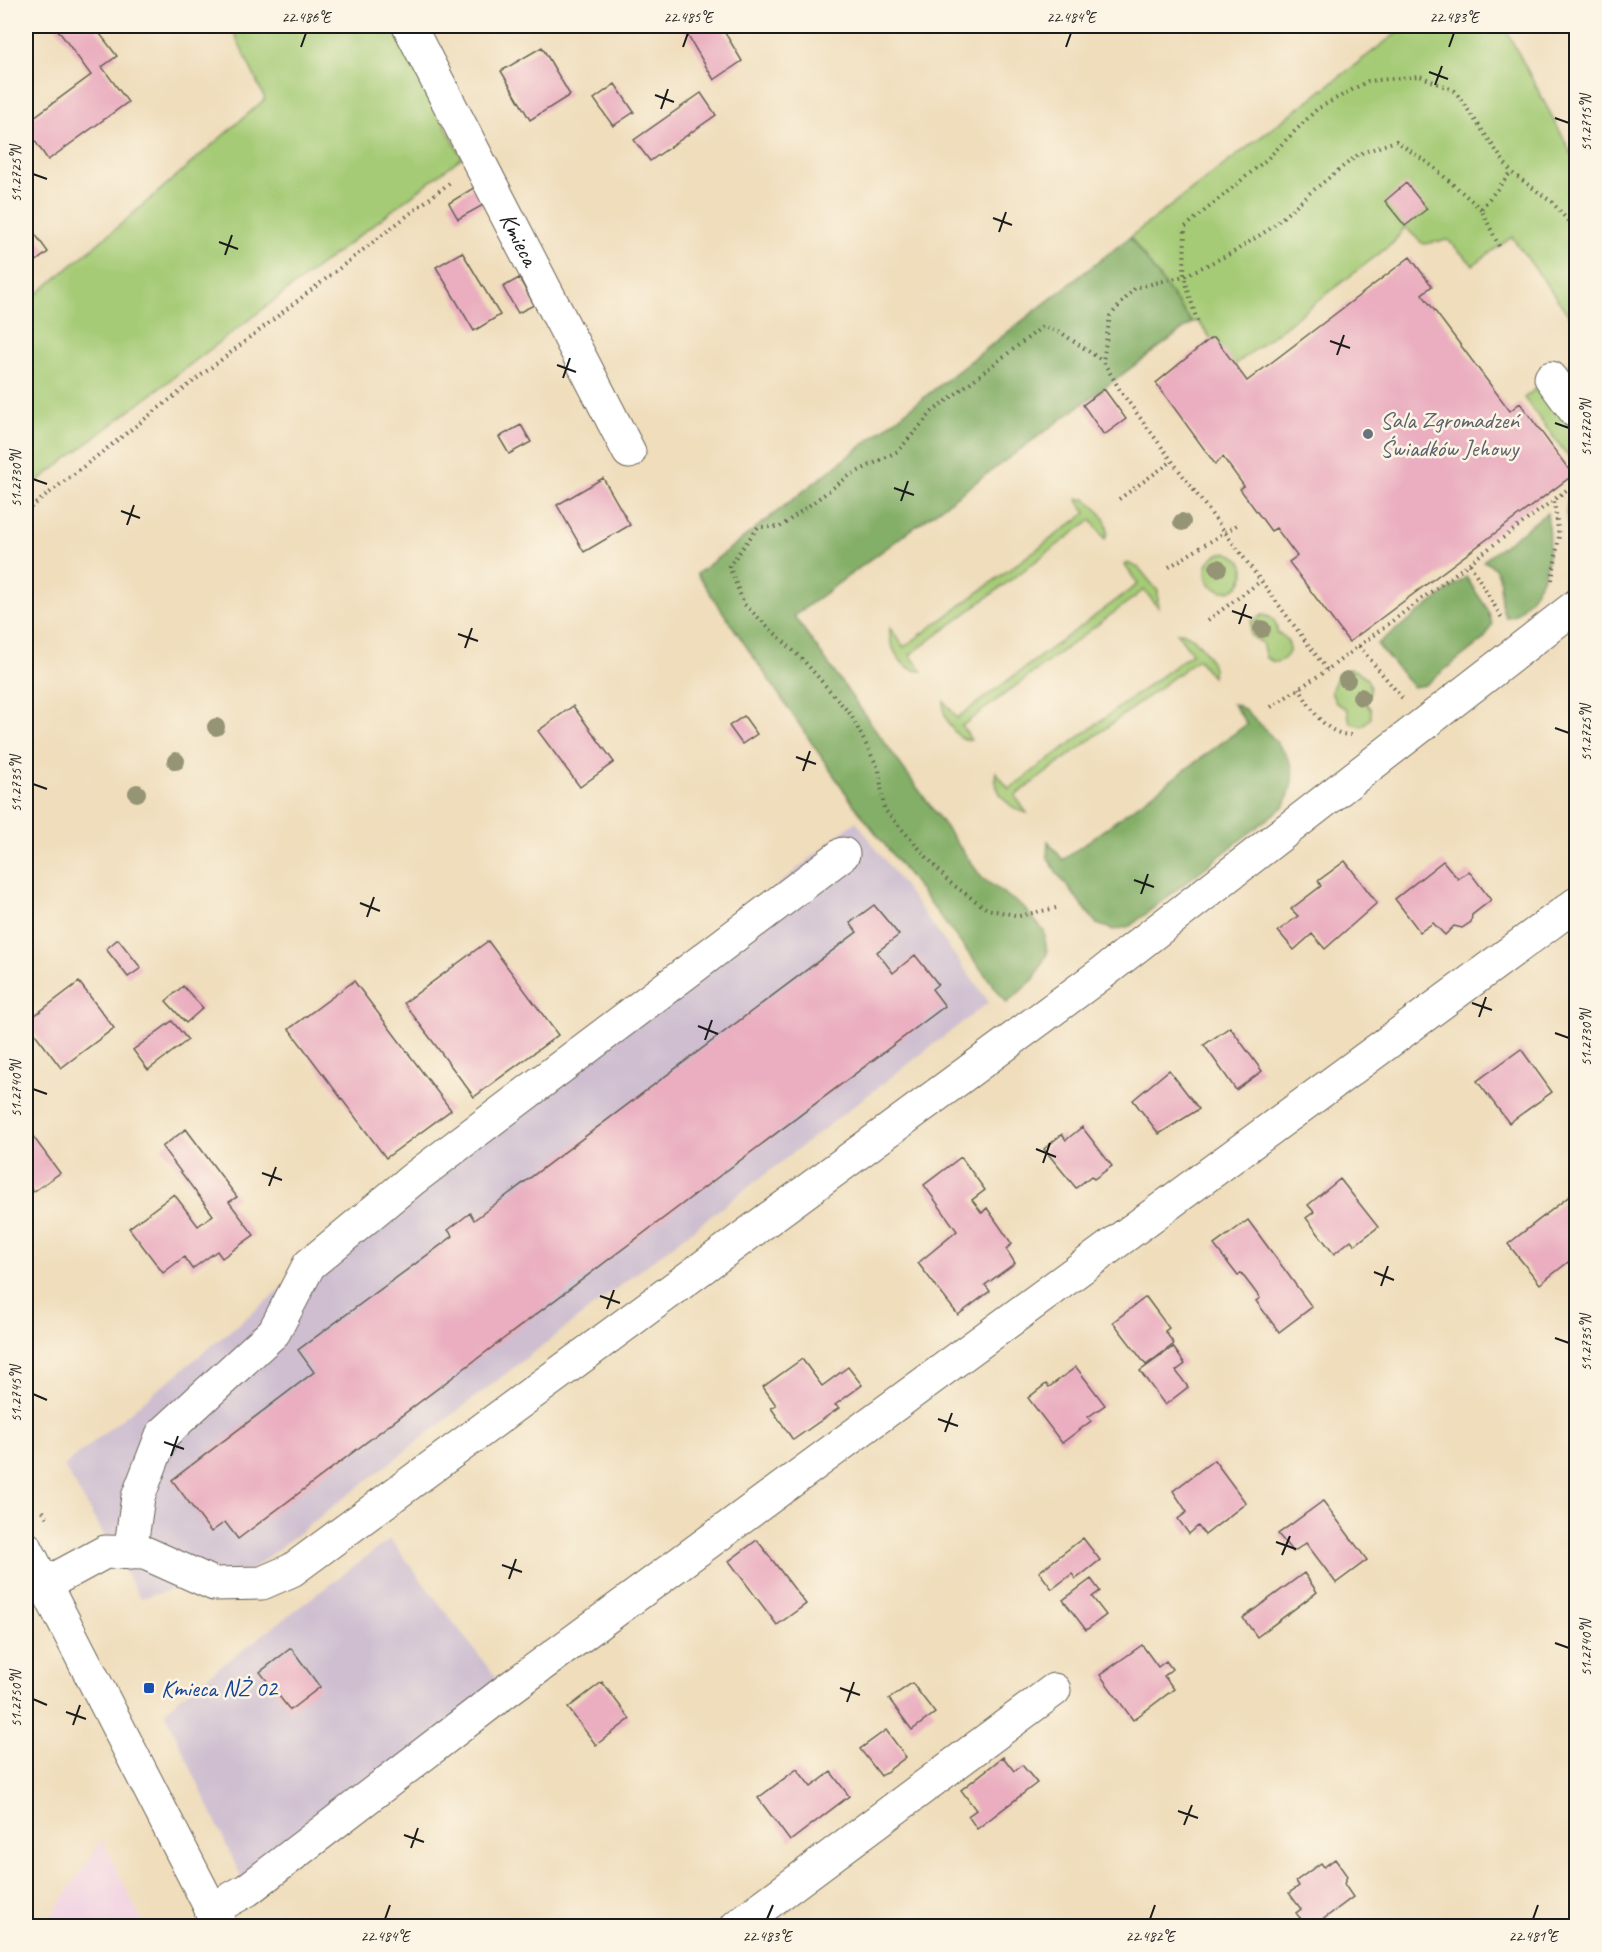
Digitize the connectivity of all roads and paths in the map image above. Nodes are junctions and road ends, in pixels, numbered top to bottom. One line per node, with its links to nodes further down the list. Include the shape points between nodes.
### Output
1 (409, 26): 2 (street, Kmieca)
2 (479, 161): 12 (street, Kmieca); 17 (path)
3 (1511, 172): 4 (path); 5 (path, via 1552,202); 7 (path, via 1455,91 1420,76 1368,81 1317,109 1267,159 1185,227)
4 (1481, 209): 6 (path); 7 (path, via 1396,141 1359,154 1271,228 1232,254)
5 (1576, 230)
6 (1499, 246)
7 (1184, 276): 8 (path); 9 (path, via 1135,288 1110,316)
8 (1197, 321)
9 (1103, 361): 13 (path); 35 (path, via 1063,334 1042,327 932,412 898,451 849,476 780,527 758,527 729,566 744,604 804,661 851,715 879,770 884,808 948,882 987,909 1019,916)
10 (1551, 378): 11 (street)
11 (1576, 412)
12 (629, 452)
13 (1172, 460): 15 (path); 19 (path)
14 (1576, 483): 16 (path)
15 (1119, 499)
16 (1554, 501): 20 (path); 23 (path, via 1559,536)
17 (26, 511)
18 (1240, 523): 19 (path)
19 (1224, 531): 21 (path); 22 (path)
20 (1470, 564): 26 (path); 27 (path)
21 (1169, 567)
22 (1261, 581): 25 (path); 28 (path)
23 (1550, 588)
24 (1576, 606): 27 (street)
25 (1208, 620)
26 (1359, 646): 28 (path); 31 (path)
27 (1521, 650): 31 (street)
28 (1327, 670): 29 (path)
29 (1299, 688): 30 (path); 32 (path, via 1331,731 1343,736)
30 (1271, 706)
31 (1421, 725): 37 (street, via 1105,971 292,1570 262,1583 214,1584 146,1553)
32 (1363, 735)
33 (843, 854): 37 (street, via 413,1179 309,1265 274,1332 162,1435 138,1497)
34 (1576, 904): 40 (street, via 506,1691)
35 (1056, 908)
36 (26, 1548): 38 (street)
37 (130, 1553): 38 (street, via 105,1552)
38 (44, 1585): 40 (street)
39 (1053, 1690): 41 (street)
40 (215, 1918)
41 (737, 1926)

